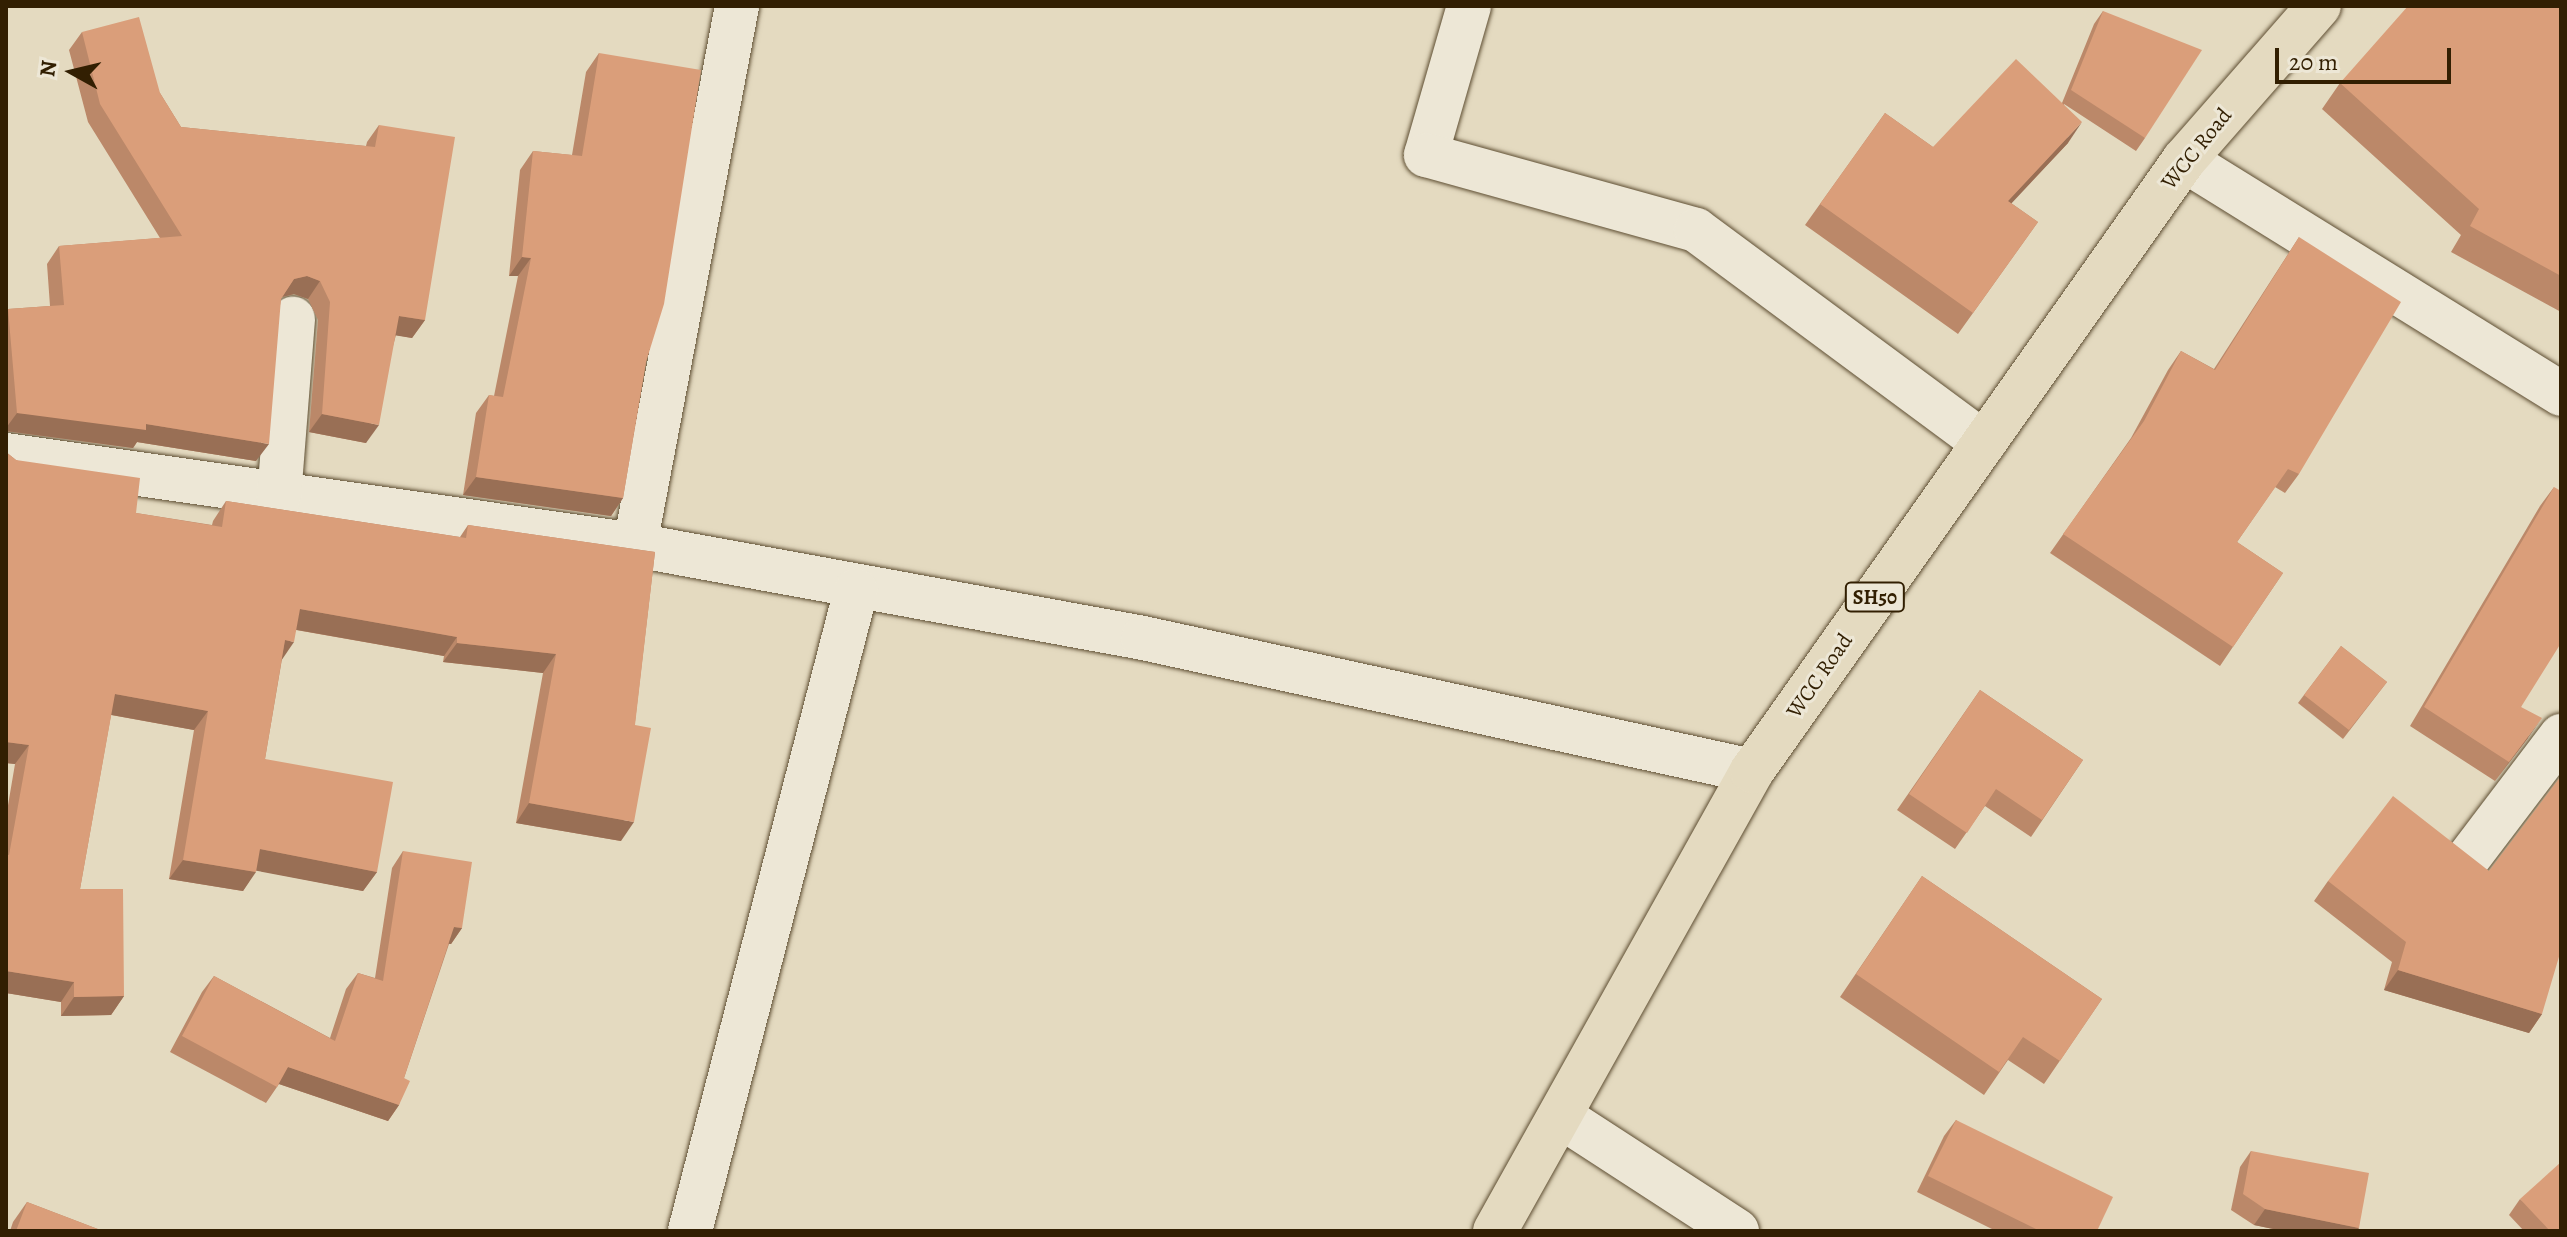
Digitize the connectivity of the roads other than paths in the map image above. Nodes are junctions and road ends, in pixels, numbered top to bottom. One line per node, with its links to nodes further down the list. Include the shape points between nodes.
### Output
1 (737, 6): 10 (street)
2 (1469, 6): 7 (street, via 1426,155 1696,230)
3 (2319, 6): 4 (main road, WCC Road / SH50)
4 (2184, 160): 6 (street); 7 (main road, WCC Road / SH50)
5 (293, 319): 9 (street)
6 (2561, 394)
7 (1984, 443): 13 (main road, WCC Road / SH50)
8 (6, 455): 9 (street)
9 (279, 497): 10 (street)
10 (635, 545): 11 (street)
11 (856, 590): 13 (street, via 1143,638); 16 (street)
12 (2561, 736): 14 (street)
13 (1752, 771): 15 (main road, WCC Road / SH50)
14 (2470, 856)
15 (1560, 1116): 17 (main road, WCC Road / SH50); 18 (street)
16 (690, 1231)
17 (1495, 1231)
18 (1737, 1231)

